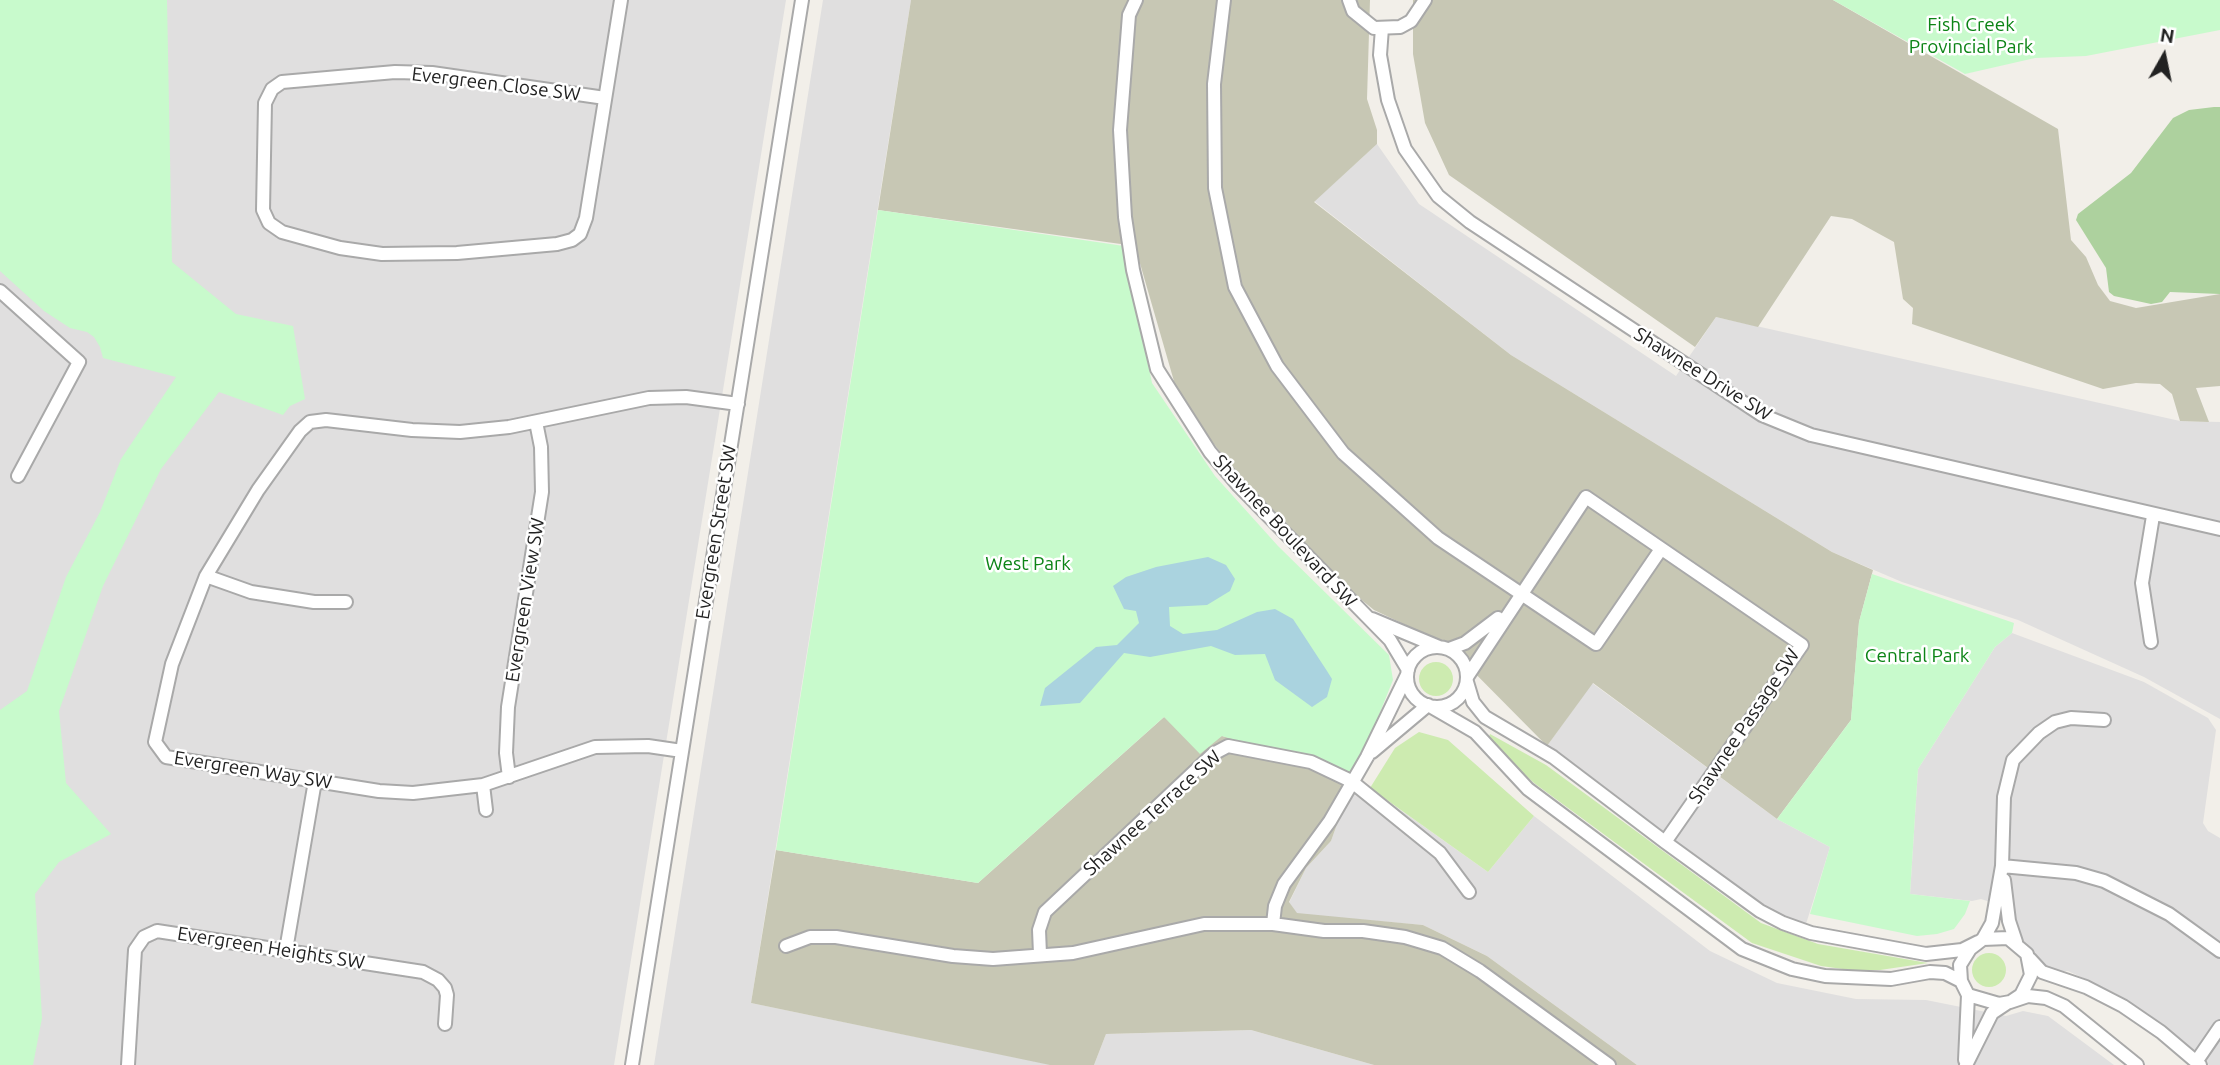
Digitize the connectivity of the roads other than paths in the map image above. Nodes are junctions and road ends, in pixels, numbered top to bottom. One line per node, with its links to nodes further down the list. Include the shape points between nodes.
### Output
1 (621, 0): 8 (street, Evergreen Close SW)
2 (802, 0): 10 (street, Evergreen Street SW)
3 (1136, 0): 20 (street, Shawnee Boulevard SW, via 1129,15 1120,130 1133,270 1157,369 1210,452)
4 (1224, 0): 17 (street, via 1214,84 1216,188 1235,286 1277,366 1343,453 1438,538)
5 (1425, 0): 7 (street, via 1412,21)
6 (1348, 2): 7 (street, via 1362,21)
7 (1382, 28): 13 (street, Shawnee Drive SW, via 1380,55 1388,100 1405,149 1438,196 1470,222 1762,415 1811,435)
8 (605, 98): 8 (street, Evergreen Close SW, via 585,222 580,234 567,243 382,254 282,232 269,223 263,210 265,103 282,82 432,73)
9 (0, 291): 12 (street, via 79,362)
10 (737, 404): 11 (street, Evergreen Way SW, via 686,397 649,398); 27 (street, Evergreen Street SW)
11 (536, 422): 16 (street, Evergreen Way SW, via 437,432 310,422 258,489); 29 (street, Evergreen View SW, via 542,492 508,707)
12 (18, 476)
13 (2153, 516): 14 (street, Shawnee Drive SW); 21 (street, via 2141,583)
14 (2220, 529)
15 (1661, 548): 17 (street, via 1595,644); 17 (street, Shawnee Passage SW, via 1587,497); 34 (street, Shawnee Passage SW, via 1802,645)
16 (206, 576): 18 (street, via 251,592); 30 (street, Evergreen Way SW, via 172,664 156,747 166,757)
17 (1519, 594): 19 (street, Shawnee Passage SW)
18 (346, 602)
19 (1511, 606): 22 (street, via 1480,632); 24 (street)
20 (1367, 618): 22 (street, Shawnee Boulevard SW); 23 (street, Shawnee Boulevard SW, via 1390,640)
21 (2151, 642)
22 (1444, 648): 23 (street, via 1419,653); 24 (street, via 1462,660)
23 (1408, 673): 25 (street, via 1410,690); 28 (street)
24 (1467, 679): 25 (street, via 1454,702); 34 (street, via 1473,702 1485,717 1553,757)
25 (1429, 706): 28 (street); 45 (street, via 1475,732 1528,789 1742,949 1792,969 1825,976 1891,979 1930,972)
26 (2104, 720): 35 (street, via 2055,722 2014,760 2004,797)
27 (682, 751): 29 (street, Evergreen Way SW, via 595,747); 52 (street, Evergreen Street SW)
28 (1367, 757): 31 (street)
29 (509, 777): 32 (street, Evergreen Way SW)
30 (315, 781): 32 (street, Evergreen Way SW, via 414,793); 41 (street)
31 (1351, 781): 36 (street, Shawnee Terrace SW, via 1440,853); 37 (street, via 1330,821 1284,884); 43 (street, Shawnee Terrace SW, via 1311,762 1234,746 1223,748 1045,912 1039,930)
32 (482, 785): 33 (street)
33 (486, 810)
34 (1665, 842): 38 (street, via 1760,911 1811,933 1926,954 1962,950)
35 (2002, 866): 38 (street, via 1992,923); 39 (street); 42 (street, via 2076,873 2104,881 2168,914)
36 (1469, 892)
37 (1273, 924): 43 (street, via 1204,924 1073,953); 53 (street, via 1363,931 1442,948)
38 (1981, 941): 39 (street, via 2000,936); 45 (street, via 1964,957)
39 (2016, 942): 44 (street)
40 (786, 946): 43 (street, via 817,936 953,956 993,959)
41 (286, 950): 48 (street, Evergreen Heights SW, via 431,974 447,995); 51 (street, Evergreen Heights SW, via 162,930 144,937 134,958)
42 (2220, 951)
43 (1040, 954)
44 (2027, 954): 47 (street, via 2031,964 2028,986); 50 (street, via 2042,972 2123,1006)
45 (1961, 981): 46 (street)
46 (1968, 995): 47 (street, via 1989,1003); 54 (street)
47 (2011, 1001): 54 (street, via 1992,1013); 55 (street, via 2040,997 2064,1006)
48 (445, 1024)
49 (2220, 1027): 50 (street)
50 (2198, 1063)
51 (128, 1065)
52 (632, 1065)
53 (1609, 1065)
54 (1965, 1065)
55 (2137, 1065)

